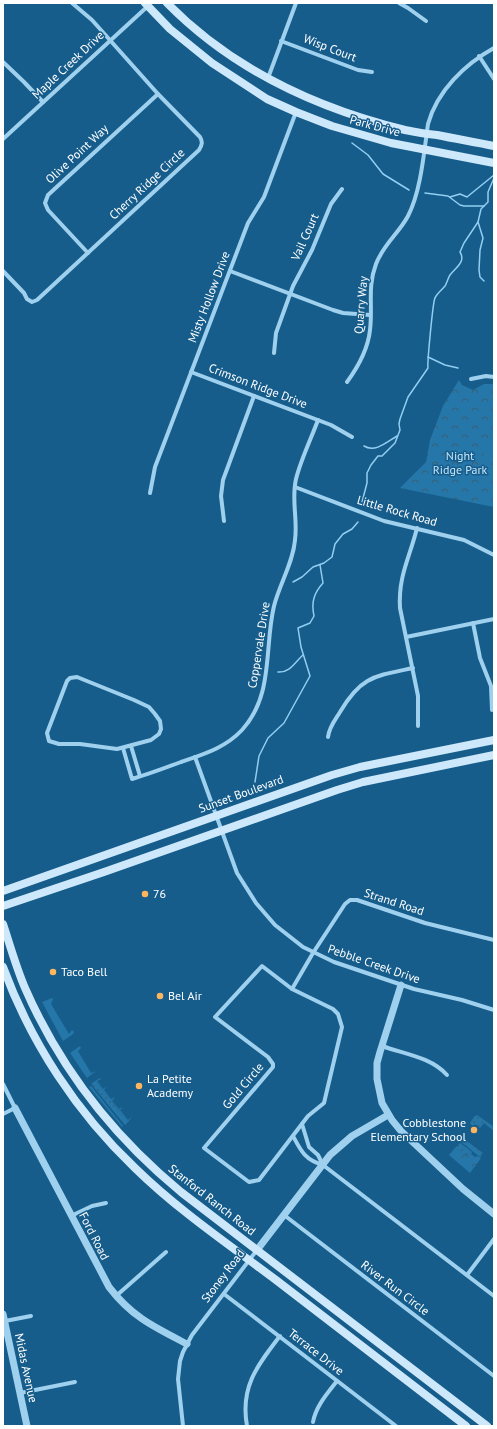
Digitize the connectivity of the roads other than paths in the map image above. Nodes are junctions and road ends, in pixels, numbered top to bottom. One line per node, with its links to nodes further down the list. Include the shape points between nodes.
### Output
1 (72, 3): 7 (street, Cherry Ridge Circle)
2 (167, 3): 13 (main road, Park Drive, via 220,50)
3 (296, 3): 8 (street)
4 (399, 3): 6 (street)
5 (146, 5): 7 (street, Maple Creek Drive); 17 (main road, Park Drive, via 170,29 231,76 267,99)
6 (426, 21)
7 (110, 40): 15 (street, Cherry Ridge Circle); 16 (street, Maple Creek Drive)
8 (281, 41): 12 (street, Wisp Court, via 358,70); 13 (street)
9 (494, 48): 10 (street, Quarry Way)
10 (479, 56): 14 (street); 19 (street, Quarry Way, via 456,77 444,93 431,115)
11 (3, 62): 16 (street)
12 (372, 72)
13 (266, 77): 19 (main road, Park Drive, via 338,109 405,130)
14 (494, 79)
15 (158, 94): 23 (street, Olive Point Way, via 48,196 45,204 48,210); 23 (street, Cherry Ridge Circle, via 200,137 202,145)
16 (43, 102): 18 (street, Maple Creek Drive)
17 (296, 112): 19 (main road, Park Drive, via 350,132 391,143); 25 (street, Misty Hollow Drive, via 264,197 248,223)
18 (3, 139)
19 (426, 142): 20 (main road, Park Drive); 21 (main road, Park Drive); 27 (street, Quarry Way, via 412,206 376,264 370,290)
20 (494, 146)
21 (494, 163)
22 (342, 190): 26 (street, Vail Court, via 331,204)
23 (88, 253): 24 (street, Cherry Ridge Circle, via 32,302)
24 (3, 271)
25 (230, 271): 26 (street); 29 (street, Misty Hollow Drive)
26 (290, 294): 27 (street, via 343,313); 28 (street, Vail Court, via 276,333)
27 (370, 316): 32 (street, Quarry Way, via 370,330 364,354)
28 (274, 353)
29 (191, 372): 33 (street, Crimson Ridge Drive); 37 (street, Misty Hollow Drive, via 155,467)
30 (494, 377): 31 (street)
31 (471, 378)
32 (347, 382)
33 (254, 396): 34 (street, Crimson Ridge Drive); 38 (street, via 223,480 221,496)
34 (318, 420): 35 (street, Crimson Ridge Drive); 36 (street, Coppervale Drive)
35 (352, 437)
36 (295, 487): 39 (street, Little Rock Road, via 384,521); 52 (street, Coppervale Drive, via 294,548 275,604 266,675 259,703 248,721 231,739 215,750)
37 (150, 493)
38 (224, 521)
39 (417, 528): 40 (street, Little Rock Road, via 464,540); 43 (street, via 402,574 400,589 400,608)
40 (494, 555)
41 (494, 619): 42 (street)
42 (473, 623): 43 (street); 45 (street, via 480,658 491,686)
43 (406, 637): 44 (street)
44 (412, 668): 46 (street, via 418,696); 47 (street, via 381,675 360,686 344,704)
45 (492, 710)
46 (418, 726)
47 (328, 737)
48 (494, 740): 56 (main road, Sunset Boulevard, via 360,767)
49 (131, 746): 50 (street); 50 (street, via 159,734 161,725 152,710 144,704 82,678 70,678 48,728 49,741 110,749); 53 (street)
50 (123, 748): 54 (street)
51 (494, 755): 57 (main road, via 363,782 309,798)
52 (195, 757): 55 (street, Coppervale Drive); 56 (street, Pebble Creek Drive)
53 (136, 763): 54 (street); 55 (street)
54 (128, 765): 55 (street, Coppervale Drive, via 132,779)
55 (140, 776)
56 (216, 816): 57 (street, Pebble Creek Drive); 58 (main road, Sunset Boulevard)
57 (221, 830): 59 (main road); 62 (street, Pebble Creek Drive, via 237,873 256,903 275,925)
58 (3, 892)
59 (3, 906)
60 (3, 924): 69 (main road, Stanford Ranch Road, via 25,987)
61 (494, 940): 62 (street, Strand Road, via 425,923 357,900 350,900)
62 (313, 953): 64 (street, Pebble Creek Drive); 65 (street)
63 (3, 967): 67 (main road, Stanford Ranch Road)
64 (401, 985): 66 (street, Pebble Creek Drive); 68 (street)
65 (292, 989): 76 (street, Gold Circle, via 333,1009 338,1014 342,1027 324,1103); 77 (street, Gold Circle, via 262,966 215,1017 268,1057 273,1064 272,1069 204,1148 249,1182 259,1180)
66 (494, 1010)
67 (35, 1038): 69 (main road); 71 (main road, Stanford Ranch Road)
68 (382, 1046): 70 (street, via 426,1061 441,1069); 75 (street, via 377,1063 377,1079 380,1096)
69 (58, 1052): 71 (main road); 84 (main road, Stanford Ranch Road, via 95,1105 133,1149 181,1192)
70 (447, 1076)
71 (60, 1079): 86 (main road, Stanford Ranch Road, via 99,1130 135,1168 173,1202)
72 (3, 1084): 73 (street)
73 (16, 1108): 74 (street); 82 (street, Ford Road)
74 (3, 1114)
75 (388, 1115): 78 (street, Stoney Road, via 345,1142); 80 (street, via 401,1131)
76 (302, 1124): 77 (street, Gold Circle); 78 (street, via 309,1146)
77 (293, 1136): 78 (street, via 305,1156)
78 (323, 1165): 81 (street, Stoney Road); 87 (street)
79 (106, 1203): 82 (street, via 92,1206)
80 (494, 1214)
81 (284, 1215): 84 (street, Stoney Road); 95 (street, River Run Circle)
82 (72, 1216): 89 (street, Ford Road, via 102,1276)
83 (494, 1239): 87 (street)
84 (257, 1250): 86 (street, Stoney Road); 105 (main road, Stanford Ranch Road)
85 (166, 1252): 89 (street)
86 (250, 1260): 88 (street, Stoney Road); 104 (main road, Stanford Ranch Road)
87 (467, 1275): 90 (street)
88 (224, 1294): 93 (street, Terrace Drive); 94 (street, Stoney Road)
89 (116, 1296): 94 (street, Ford Road, via 143,1320)
90 (494, 1296)
91 (31, 1316): 92 (street)
92 (4, 1318): 98 (street, Midas Avenue)
93 (280, 1336): 96 (street, Terrace Drive); 102 (street, via 256,1369 248,1386 245,1403)
94 (187, 1344): 101 (street, Stoney Road, via 180,1361 178,1379)
95 (494, 1376)
96 (337, 1381): 99 (street, via 320,1403); 103 (street, Terrace Drive)
97 (75, 1382): 98 (street)
98 (20, 1393): 100 (street, Midas Avenue)
99 (313, 1422)
100 (27, 1426)
101 (183, 1426)
102 (247, 1426)
103 (396, 1426)
104 (466, 1426)
105 (487, 1426)

